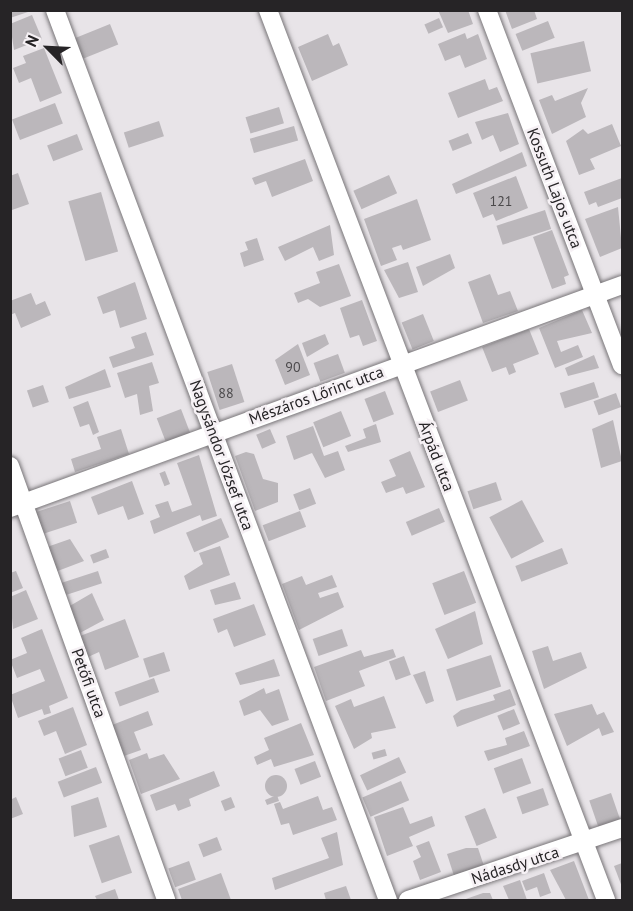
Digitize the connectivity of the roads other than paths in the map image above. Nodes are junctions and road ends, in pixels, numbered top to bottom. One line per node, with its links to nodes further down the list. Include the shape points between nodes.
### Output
1 (55, 10): 8 (street, Nagysándor József utca)
2 (268, 10): 6 (street, Árpád utca)
3 (487, 10): 5 (street, Kossuth Lajos utca)
4 (622, 285): 5 (street, Mészáros Lőrinc utca)
5 (596, 295): 6 (street, Mészáros Lőrinc utca); 7 (street, Kossuth Lajos utca)
6 (402, 364): 8 (street, Mészáros Lőrinc utca); 12 (street, Árpád utca)
7 (622, 365)
8 (214, 433): 10 (street, Mészáros Lőrinc utca); 14 (street, Nagysándor József utca)
9 (10, 466): 10 (street, Petőfi utca)
10 (18, 505): 13 (street, Petőfi utca)
11 (622, 828): 12 (street, Nádasdy utca)
12 (584, 842): 15 (street, Nádasdy utca); 16 (street, Árpád utca)
13 (166, 900)
14 (388, 900)
15 (408, 900)
16 (606, 900)

